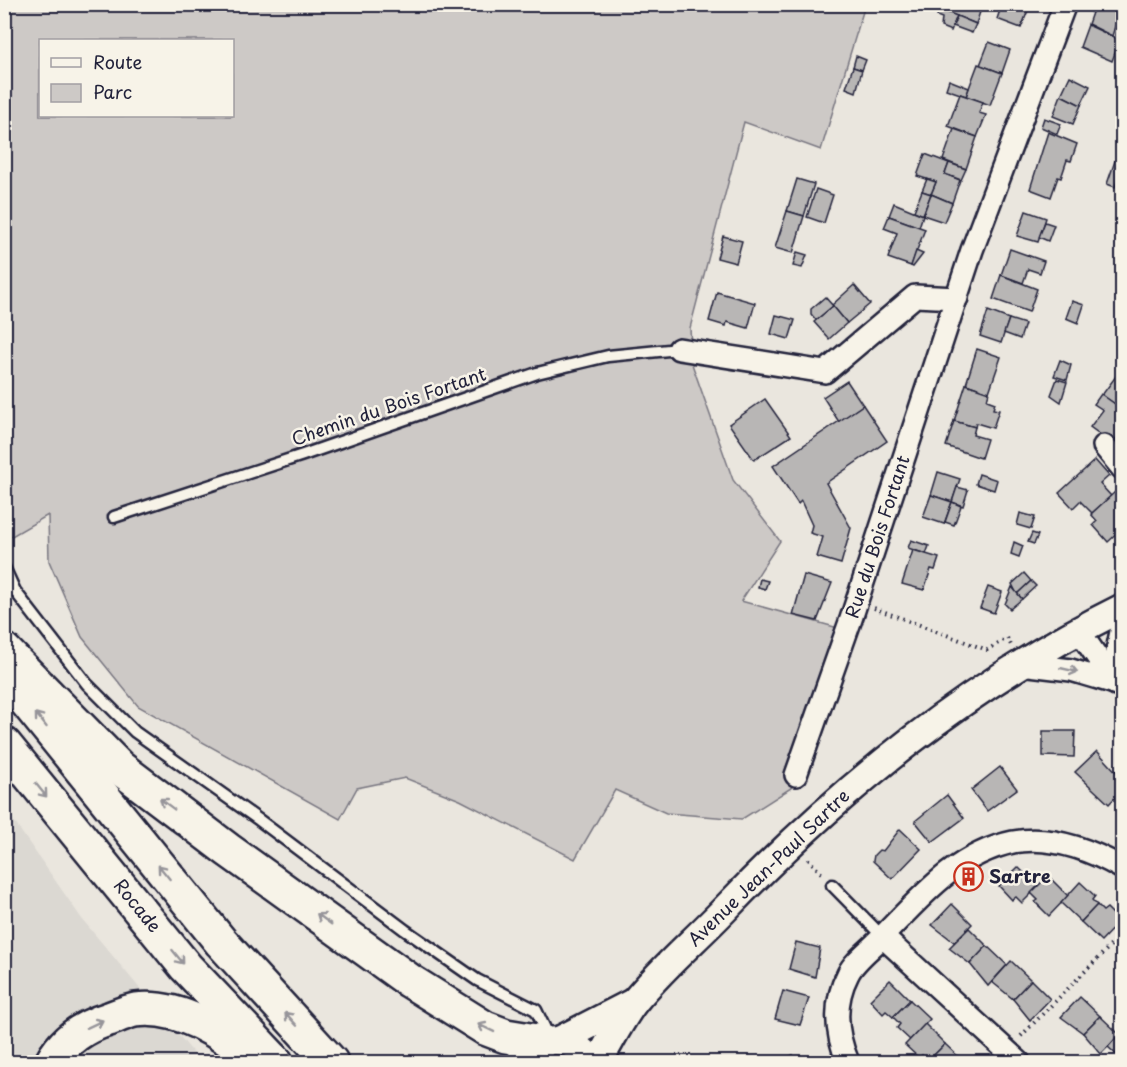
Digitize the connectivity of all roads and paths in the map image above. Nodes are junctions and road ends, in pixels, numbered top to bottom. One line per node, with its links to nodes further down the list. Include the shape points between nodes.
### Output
1 (1065, 4): 2 (street, Rue du Bois Fortant)
2 (957, 298): 3 (street, via 915,296 825,372); 8 (street, Rue du Bois Fortant)
3 (679, 349): 6 (lane, Chemin du Bois Fortant, via 608,356 537,373)
4 (1104, 446): 5 (street)
5 (1122, 465)
6 (114, 517)
7 (4, 567): 24 (lane, via 15,591 87,684 135,732 477,980 536,1010)
8 (856, 601): 13 (path, via 987,650 1007,638); 17 (street, Rue du Bois Fortant)
9 (1122, 608): 11 (street, Avenue Jean-Paul Sartre)
10 (1122, 627): 15 (street, via 1118,651)
11 (1079, 631): 13 (street, Avenue Jean-Paul Sartre); 15 (street)
12 (4, 650): 24 (highway, one-way to 12, via 485,1028 410,981 228,850 120,768)
13 (1021, 664): 15 (street, one-way to 15, via 1071,670); 18 (street, Avenue Jean-Paul Sartre, via 936,720 871,770)
14 (4, 674): 29 (highway, one-way to 14, via 221,942)
15 (1120, 686)
16 (4, 744): 28 (highway, Rocade, one-way to 28, via 186,967)
17 (796, 775)
18 (792, 841): 20 (path); 23 (street, Avenue Jean-Paul Sartre)
19 (1122, 868): 22 (street, via 1092,851 1052,841 1015,842 977,852 944,874)
20 (832, 885): 22 (lane)
21 (1122, 934): 25 (path)
22 (883, 937): 25 (street); 32 (street, via 848,973 838,1006 838,1039)
23 (635, 1001): 24 (street, Avenue Jean-Paul Sartre); 31 (street, Avenue Jean-Paul Sartre)
24 (543, 1046): 30 (street, via 581,1050)
25 (1013, 1057)
26 (52, 1062): 27 (highway, one-way to 27, via 76,1034 97,1022 135,1010 162,1011 199,1022)
27 (256, 1062)
28 (276, 1062)
29 (331, 1062)
30 (590, 1062)
31 (598, 1062)
32 (848, 1062)

